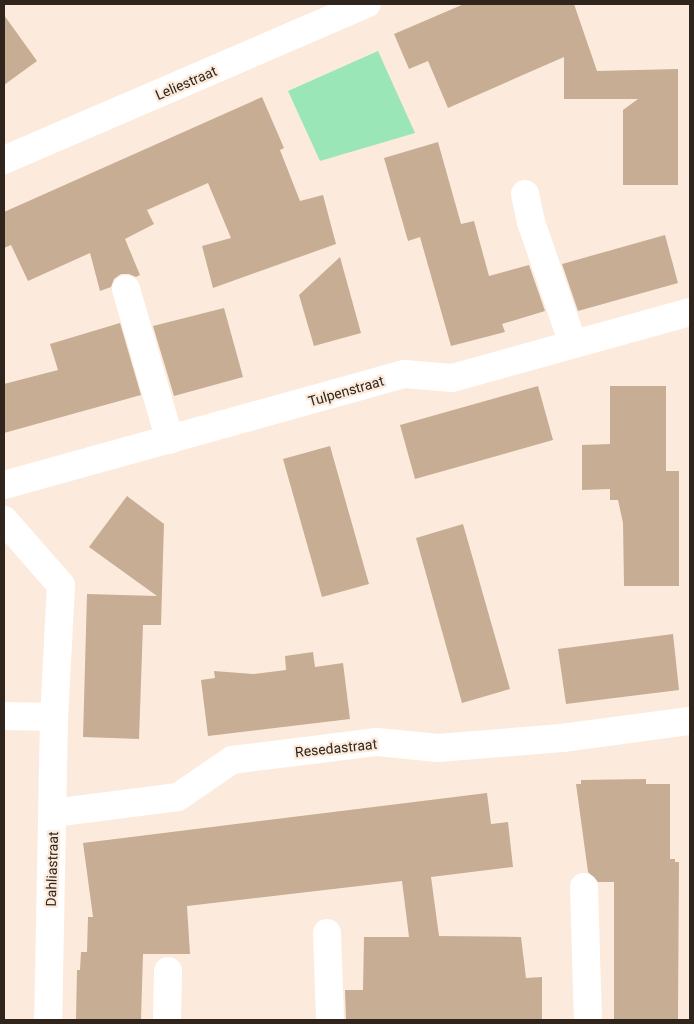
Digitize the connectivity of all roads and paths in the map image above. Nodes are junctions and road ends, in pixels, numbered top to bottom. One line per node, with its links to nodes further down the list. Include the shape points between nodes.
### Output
1 (367, 4): 2 (street, Leliestraat)
2 (4, 160)
3 (525, 194): 6 (street, via 531,222)
4 (126, 289): 7 (street)
5 (690, 312): 6 (street, Tulpenstraat)
6 (573, 344): 7 (street, Tulpenstraat, via 452,378 405,374)
7 (170, 440): 8 (street, Tulpenstraat)
8 (4, 485)
9 (4, 520): 11 (street, Dahliastraat, via 61,585)
10 (4, 716): 11 (street)
11 (54, 717): 13 (street, Dahliastraat)
12 (690, 721): 13 (street, Resedastraat, via 543,740 438,748 377,742 232,760 178,797)
13 (53, 813): 17 (street, Dahliastraat)
14 (584, 887): 20 (street)
15 (327, 933): 19 (street)
16 (168, 971): 18 (street)
17 (48, 1020)
18 (167, 1020)
19 (330, 1020)
20 (588, 1020)

